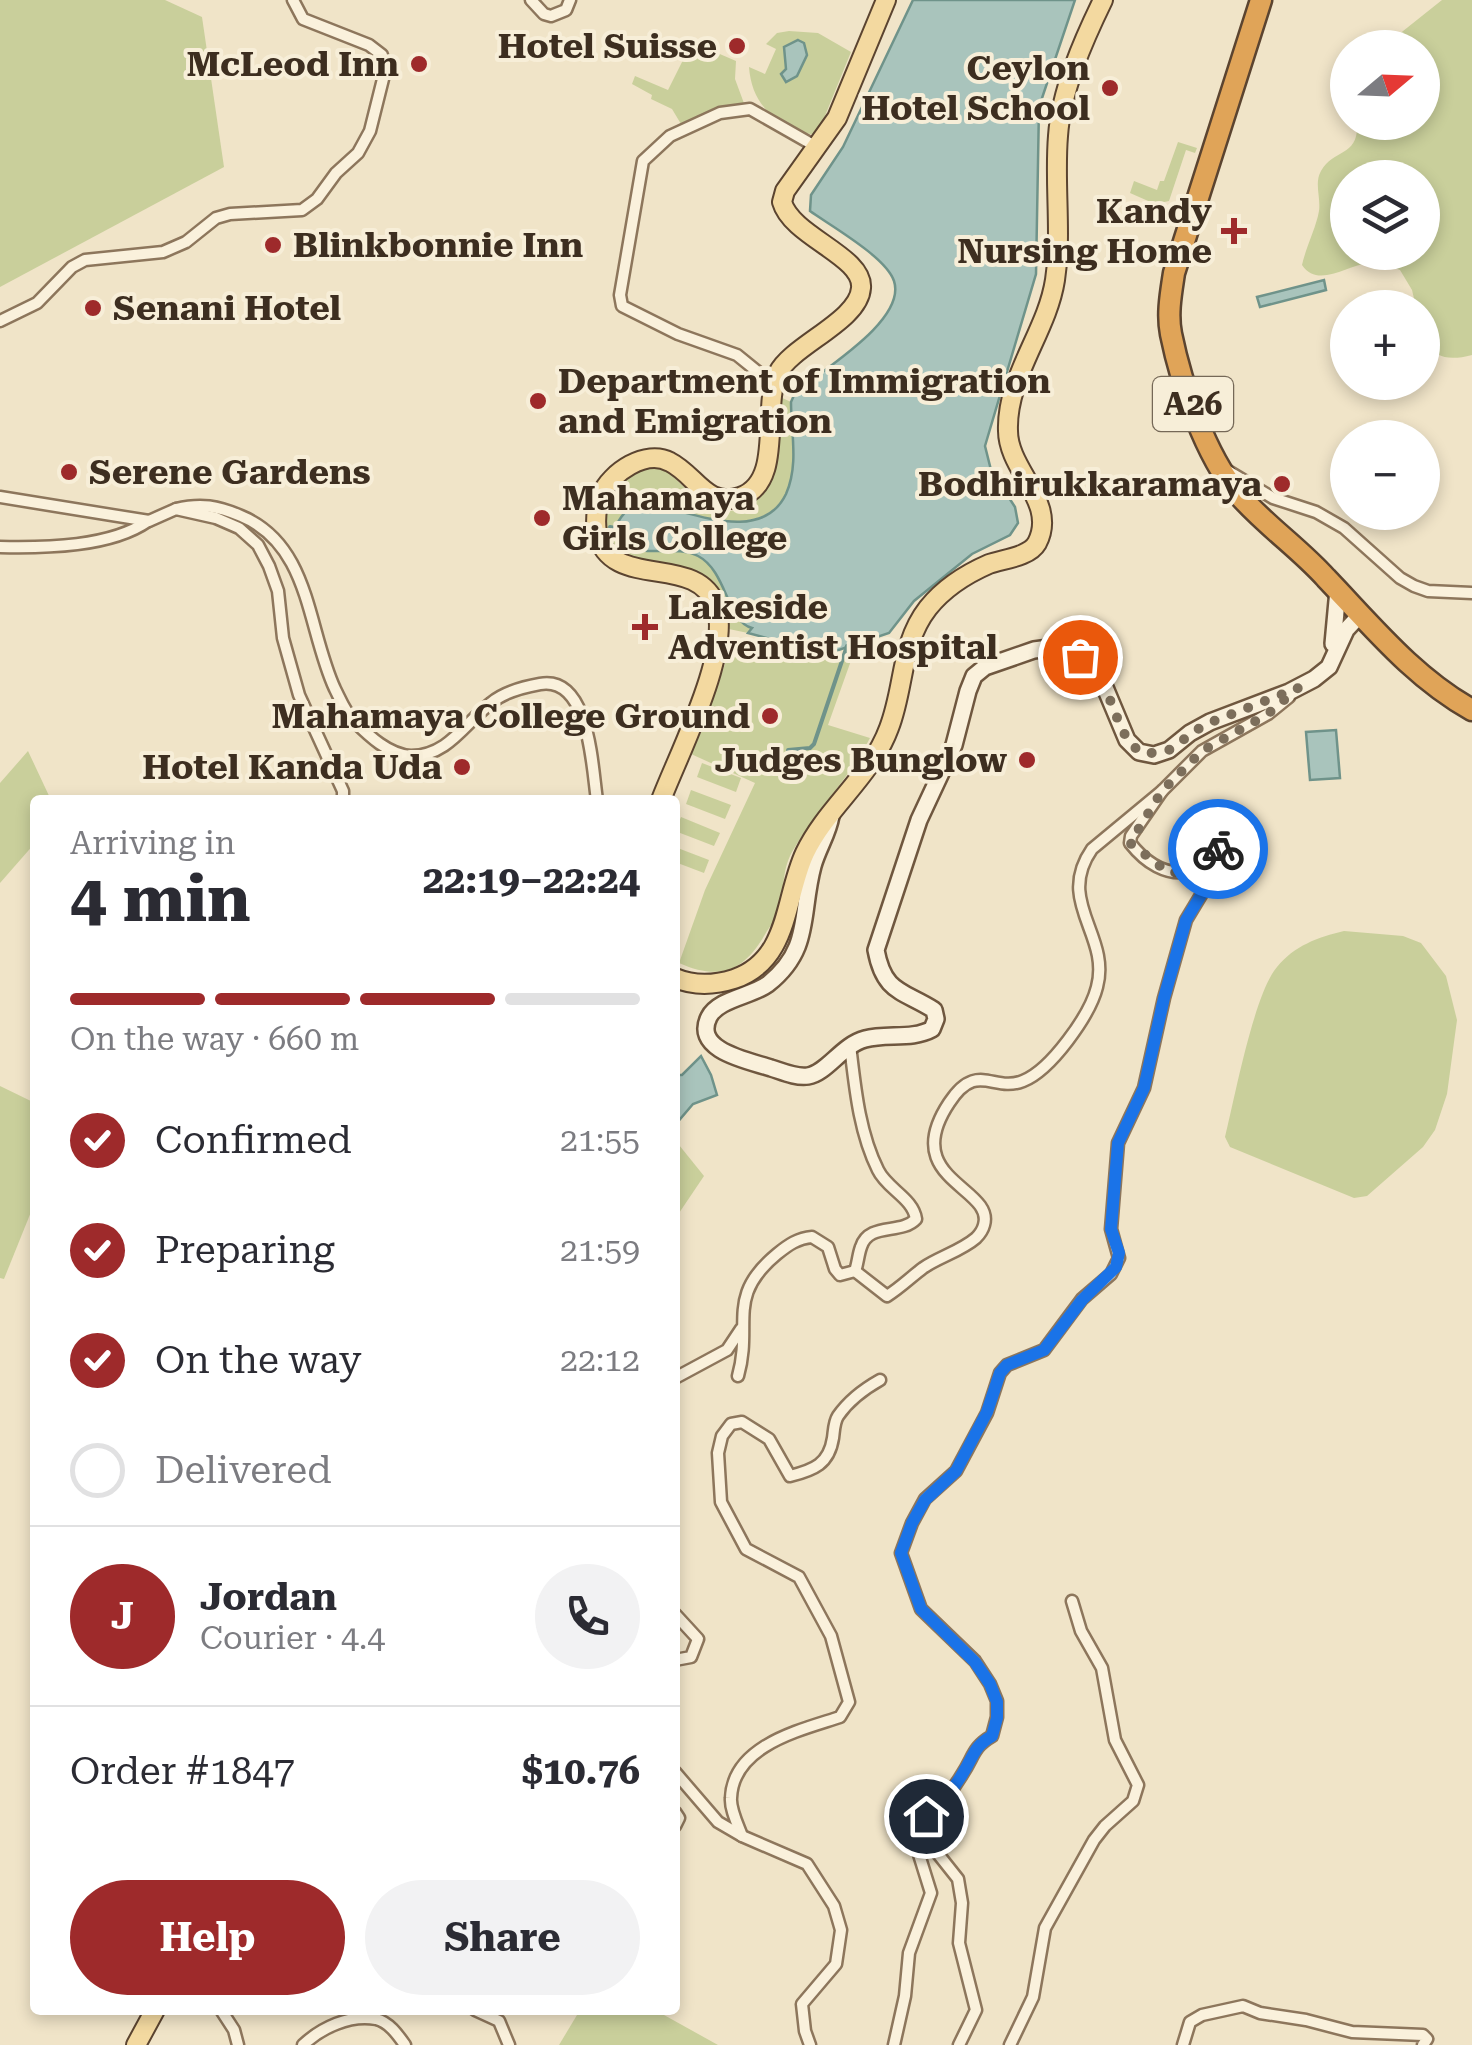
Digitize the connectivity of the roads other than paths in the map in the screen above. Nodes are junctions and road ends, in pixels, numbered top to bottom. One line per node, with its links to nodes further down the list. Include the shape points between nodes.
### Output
1 (293, 0): 8 (street, via 303,19 382,54 384,75 370,132 317,199 302,210 216,218 163,252 85,260 36,302)
2 (531, 0): 3 (street, via 551,16 566,10)
3 (570, 0)
4 (886, 0): 7 (main road, via 836,118)
5 (1261, 0): 10 (highway, A26, via 1171,294 1170,332)
6 (1100, 6): 25 (main road, via 1058,135 1055,281 1010,404 1008,444 1042,514 1036,544 956,582 929,606 905,652 900,696 883,744)
7 (815, 146): 9 (main road, via 782,202 794,224 854,269 862,289 830,330 788,360); 9 (street, via 750,109 694,122 643,161 630,222 622,306 737,355)
8 (0, 320)
9 (774, 386): 24 (main road, via 766,463 750,493 727,500 712,496 674,464 653,459 612,478 596,512 602,547 615,561 685,577 716,606 716,658)
10 (1219, 466): 15 (highway, A26, via 1250,506); 16 (street, via 1344,528 1414,586)
11 (0, 497): 13 (street)
12 (176, 510): 13 (street); 22 (street, via 216,518 258,545 278,591 299,695); 23 (street, via 199,504 223,508 270,532 296,569 347,714 391,751 429,754 492,701 548,683 572,696 580,710)
13 (149, 520): 14 (street, via 108,540)
14 (0, 547)
15 (1338, 590): 17 (highway, A26); 18 (main road, via 1332,647)
16 (1472, 593)
17 (1360, 615): 18 (main road); 20 (highway, A26, via 1414,668)
18 (1319, 674): 19 (main road)
19 (1298, 688): 21 (street, via 1268,714 1202,751); 27 (main road, via 1204,725 1169,750 1145,754 1127,740 1102,678 1080,657 1049,648 985,667 968,691 876,950 890,985 934,1010 936,1020 922,1034)
20 (1472, 710)
21 (1162, 791): 28 (street, via 1084,861 1078,901 1100,968 1097,989 1066,1044 1022,1081 976,1079 956,1093 938,1123 936,1161 985,1214 984,1228 887,1296); 37 (street, via 1131,836 1134,849 1169,873 1191,871 1212,847 1224,857 1186,920 1144,1088 1118,1143 1111,1229 1119,1258 1044,1350 1000,1373 956,1471 925,1500 901,1553 921,1609 975,1662 997,1702 992,1736 978,1744)
22 (343, 795)
23 (596, 795)
24 (662, 795)
25 (831, 816): 26 (main road, via 804,855 784,928 769,956 725,982); 27 (main road, via 813,866 800,945 766,986 716,1009 706,1030 715,1047 730,1055 806,1077)
26 (680, 984)
27 (850, 1045): 28 (street, via 868,1146 885,1183 915,1210 916,1219 867,1236)
28 (855, 1272): 29 (street, via 840,1275 821,1240 788,1245 753,1276)
29 (741, 1328): 30 (street, via 727,1350); 31 (street)
30 (680, 1375)
31 (738, 1376)
32 (880, 1380): 38 (street, via 836,1418 826,1461 796,1475 784,1471 769,1440 742,1422 722,1436 721,1502 746,1549 799,1576 831,1636 849,1702 840,1717 757,1751 736,1776 730,1800)
33 (1072, 1601): 50 (street, via 1102,1668 1115,1740 1138,1785 1133,1801 1094,1840 1044,1928 1032,1997)
34 (680, 1619): 35 (street, via 698,1639 691,1657)
35 (680, 1659)
36 (680, 1778): 38 (street, via 718,1822)
37 (943, 1803): 48 (street, via 913,1816 931,1893 909,1953); 49 (street, via 926,1816 927,1840 958,1879 959,1944 976,2010)
38 (742, 1836): 47 (street, via 808,1864 834,1906 841,1930 836,1964 802,2004)
39 (152, 2015): 42 (main road)
40 (225, 2015): 43 (street)
41 (485, 2015): 46 (street, via 499,2021)
42 (136, 2045)
43 (238, 2045)
44 (303, 2045): 45 (street, via 344,2021 377,2019)
45 (406, 2045)
46 (509, 2045)
47 (810, 2045)
48 (894, 2045)
49 (959, 2045)
50 (1010, 2045)
51 (1183, 2045): 52 (street, via 1190,2022 1202,2014 1243,2006 1352,2032 1423,2035)
52 (1423, 2045)

